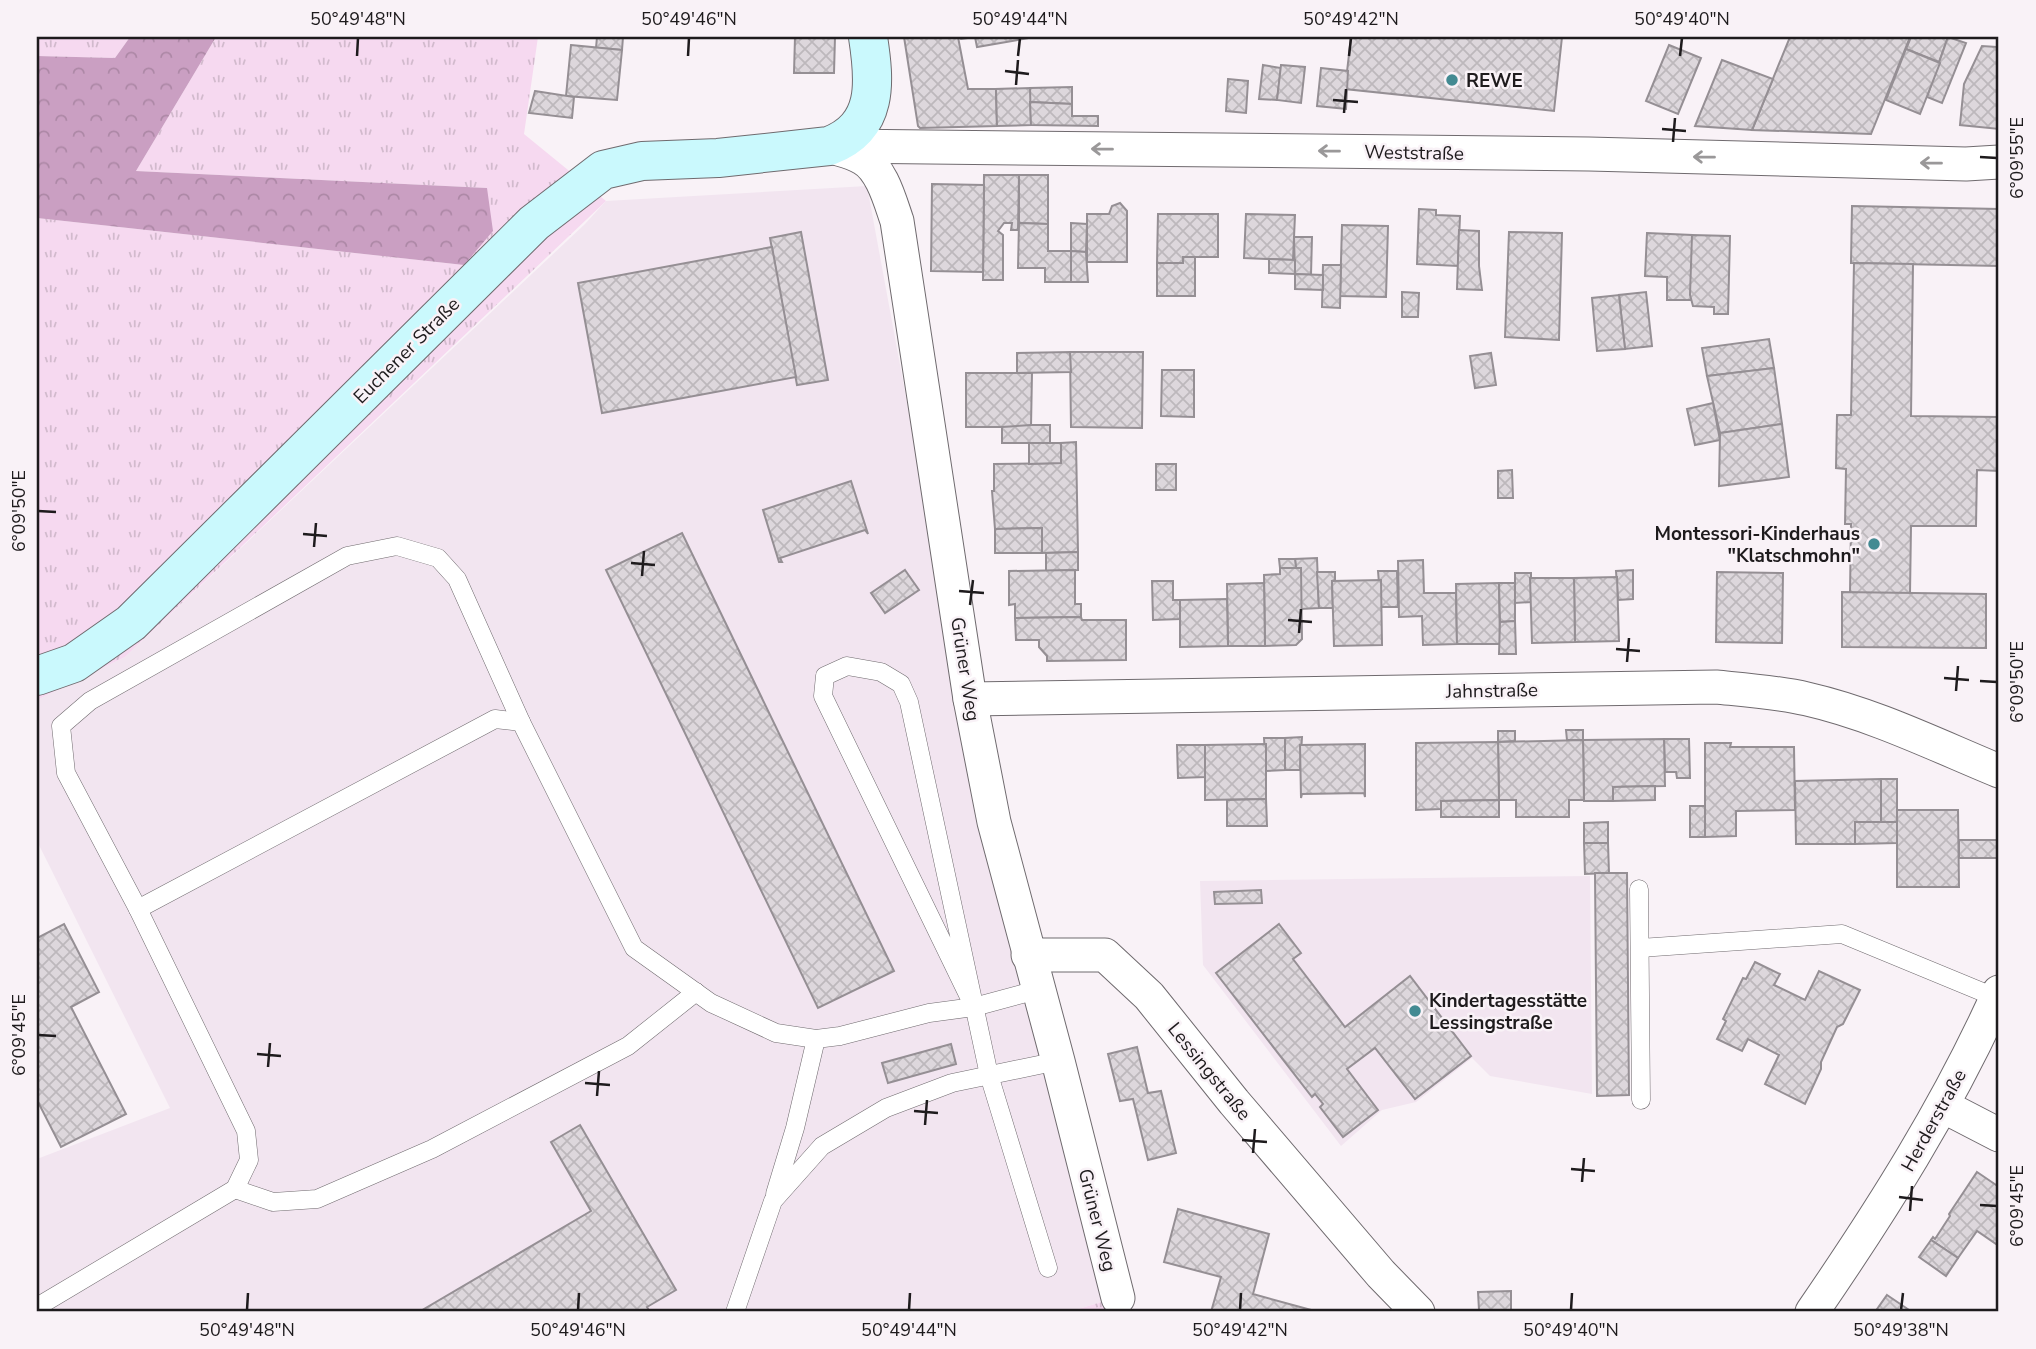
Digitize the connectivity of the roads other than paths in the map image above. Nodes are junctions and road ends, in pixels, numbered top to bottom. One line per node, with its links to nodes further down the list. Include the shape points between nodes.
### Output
1 (868, 37): 2 (street, via 872,77 866,114 846,139)
2 (830, 146): 3 (street, Weststraße, one-way to 2); 4 (street, Euchener Straße, via 642,161 603,170 534,223 131,623 74,663); 5 (street, Grüner Weg, via 871,165 897,221)
3 (1999, 162)
4 (37, 676)
5 (970, 699): 7 (street, Jahnstraße, via 1716,687 1807,699 1857,713); 11 (street, Grüner Weg, via 994,822)
6 (520, 722): 9 (lane, via 495,719); 9 (lane, via 457,579 438,558 397,546 347,556 90,701 61,726 66,774); 13 (lane, via 634,948)
7 (1999, 771)
8 (1639, 889): 10 (lane)
9 (138, 909): 22 (lane, via 247,1131 249,1160)
10 (1640, 948): 14 (lane, via 1842,934); 19 (lane)
11 (1028, 955): 12 (street, Grüner Weg); 28 (street, Lessingstraße, via 1105,954 1149,996 1312,1193)
12 (1037, 990): 15 (lane); 17 (street, Grüner Weg)
13 (696, 992): 16 (lane, via 776,1033); 22 (lane, via 628,1046 432,1149 317,1199 272,1202)
14 (1998, 995): 20 (street, Herderstraße)
15 (974, 1007): 15 (lane, via 909,702 901,684 881,672 847,666 825,677 823,696); 16 (lane); 18 (lane)
16 (816, 1039): 23 (lane)
17 (1059, 1061): 18 (lane); 25 (street, Grüner Weg)
18 (989, 1075): 23 (lane, via 952,1083 886,1108 822,1146); 24 (lane)
19 (1641, 1100)
20 (1943, 1106): 21 (street); 29 (street, Herderstraße)
21 (1999, 1135)
22 (236, 1189): 26 (lane)
23 (773, 1201): 27 (lane)
24 (1048, 1268)
25 (1118, 1298)
26 (37, 1307)
27 (735, 1312)
28 (1418, 1312)
29 (1812, 1312)

